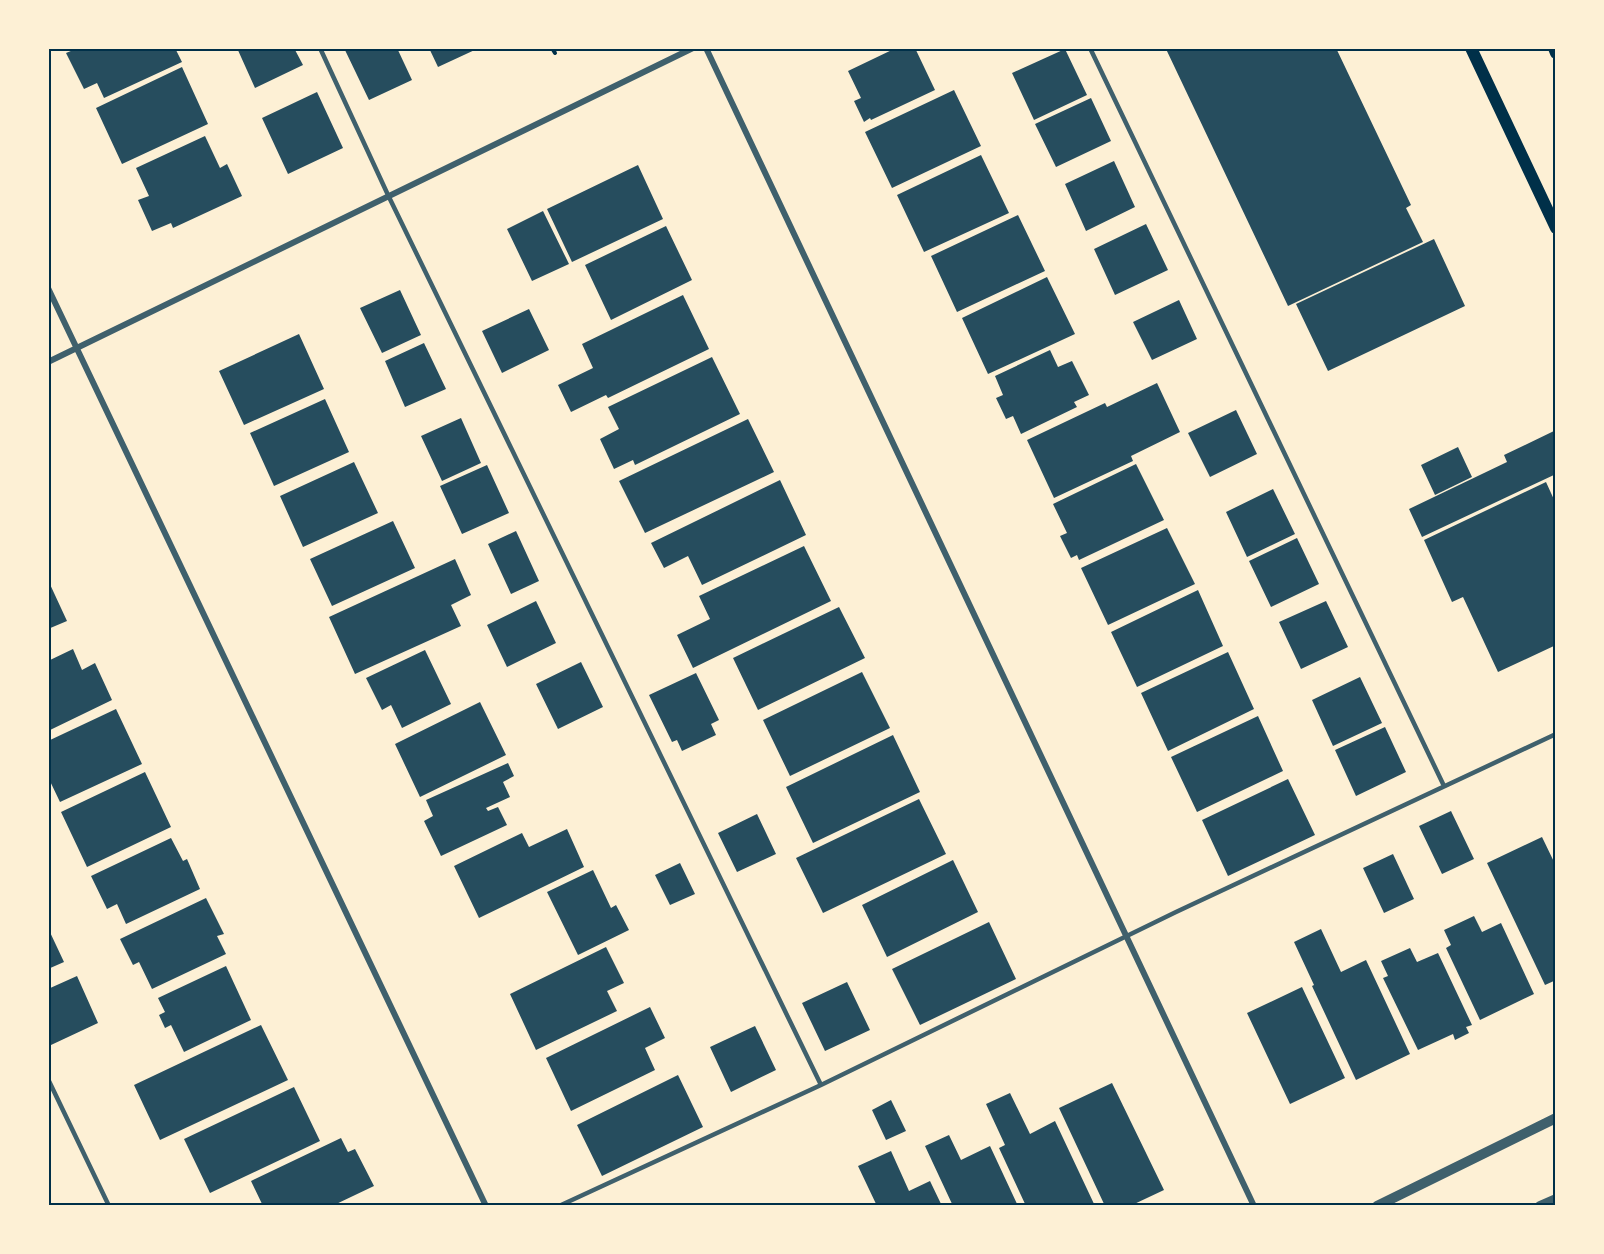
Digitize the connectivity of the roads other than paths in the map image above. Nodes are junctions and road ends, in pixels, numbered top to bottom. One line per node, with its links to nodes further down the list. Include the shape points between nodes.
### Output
1 (320, 48): 8 (lane)
2 (693, 48): 8 (street)
3 (706, 48): 15 (street)
4 (1090, 48): 14 (lane)
5 (1471, 48): 9 (main road)
6 (1554, 48): 7 (main road)
7 (1556, 53)
8 (388, 195): 11 (street); 17 (lane)
9 (1556, 228)
10 (48, 288): 11 (street)
11 (77, 348): 12 (street); 21 (street)
12 (48, 362)
13 (1556, 734): 14 (lane)
14 (1444, 786): 15 (lane)
15 (1126, 935): 17 (lane); 23 (street)
16 (48, 1078): 20 (lane)
17 (821, 1085): 22 (lane)
18 (1556, 1118): 24 (street)
19 (1556, 1199): 25 (street)
20 (109, 1206)
21 (486, 1206)
22 (559, 1206)
23 (1254, 1206)
24 (1377, 1206)
25 (1540, 1206)

